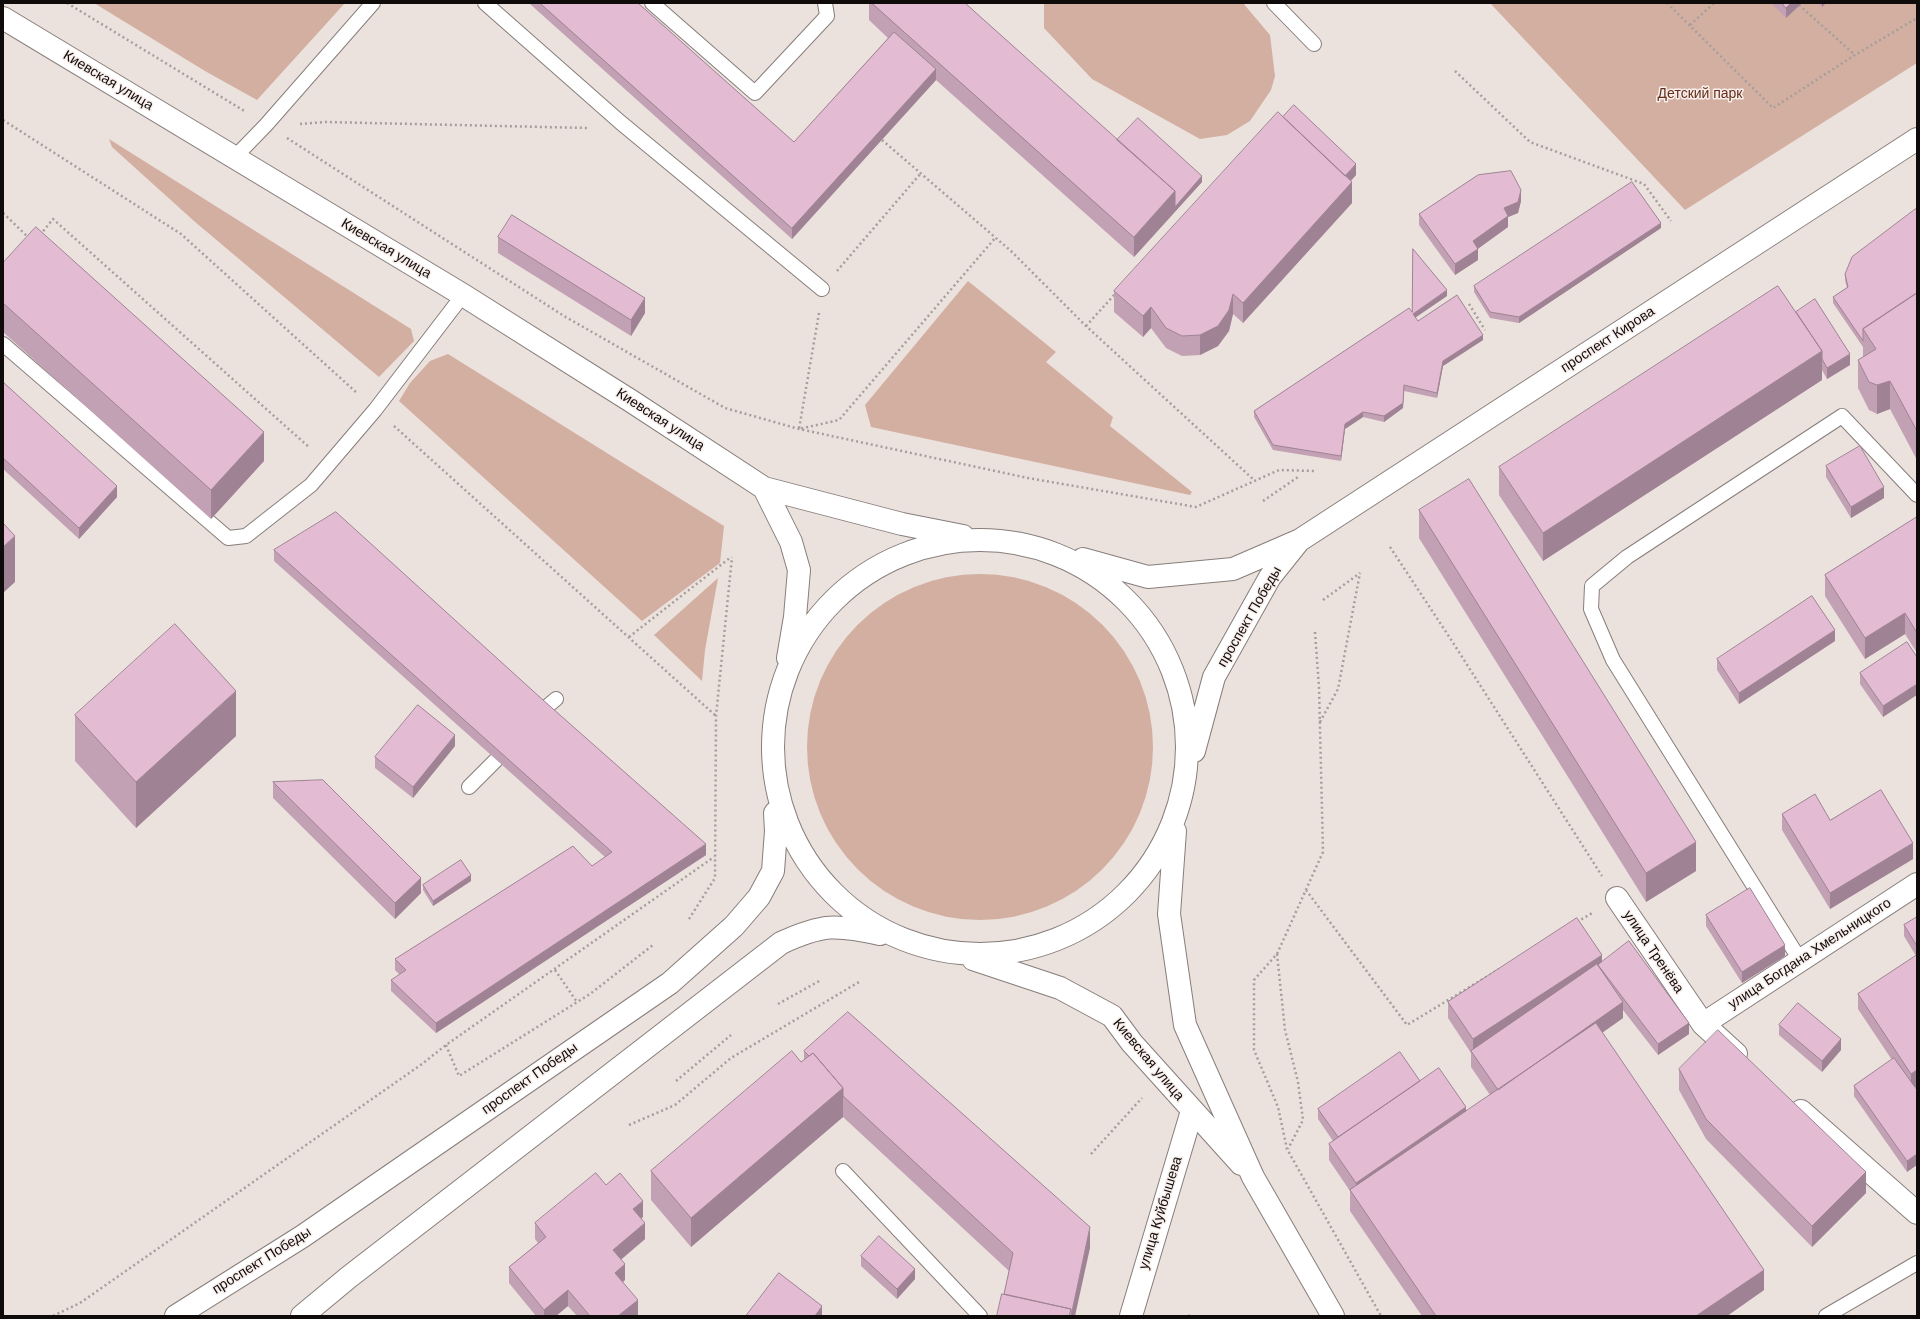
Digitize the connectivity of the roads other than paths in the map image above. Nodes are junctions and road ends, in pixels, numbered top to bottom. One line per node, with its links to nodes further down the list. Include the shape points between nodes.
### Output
1 (373, 3): 9 (lane)
2 (485, 3): 10 (lane, via 620,122)
3 (652, 3): 4 (lane, via 755,93 827,16)
4 (825, 3)
5 (1274, 3): 7 (lane)
6 (3, 18): 9 (main road, Киевская улица)
7 (1314, 44)
8 (1917, 139): 16 (main road, проспект Кирова)
9 (234, 158): 11 (main road, Киевская улица)
10 (822, 289)
11 (463, 296): 12 (lane, via 375,410 312,485 246,536 228,538); 13 (main road, Киевская улица)
12 (3, 344)
13 (764, 488): 15 (main road, Киевская улица, via 902,524); 18 (main road, via 791,542 798,570 795,617)
14 (1917, 495): 30 (lane, via 1842,416 1627,557 1592,586 1591,609 1613,660)
15 (981, 540): 17 (main road); 18 (main road, via 934,546 888,562 848,589 815,623)
16 (1300, 540): 17 (main road, проспект Победы, via 1233,568 1148,577); 24 (main road, проспект Победы, via 1270,577 1214,677)
17 (1018, 542): 24 (main road, via 1059,555 1101,578 1137,610 1164,649 1182,694 1189,741)
18 (787, 665): 22 (main road, via 777,702)
19 (556, 699): 20 (lane)
20 (543, 710)
21 (496, 760): 23 (lane)
22 (771, 768): 28 (main road, via 786,831 802,860 846,905 873,924); 39 (main road, проспект Победы, via 776,831 773,871 759,897 734,926 670,983 303,1236)
23 (469, 787)
24 (1182, 794): 25 (main road)
25 (1176, 817): 29 (main road, via 1162,849 1138,883 1098,918 1065,939 994,954); 36 (main road, Киевская улица, via 1169,914 1185,1025)
26 (1917, 884): 30 (main road, улица Богдана Хмельницкого)
27 (1616, 898): 31 (main road, улица Тренёва)
28 (902, 939): 29 (main road); 40 (main road, via 851,927 828,927 807,931 781,943)
29 (952, 953): 34 (main road, Киевская улица, via 1060,988 1112,1016 1132,1043)
30 (1800, 960): 31 (main road, улица Богдана Хмельницкого)
31 (1703, 1024): 32 (main road, улица Тренёва)
32 (1750, 1066)
33 (1786, 1098): 37 (main road)
34 (1192, 1111): 36 (main road, Киевская улица); 42 (main road, улица Куйбышева)
35 (843, 1171): 41 (lane)
36 (1253, 1178): 43 (main road, Киевская улица)
37 (1917, 1213)
38 (1917, 1263): 44 (lane)
39 (176, 1316)
40 (302, 1316)
41 (980, 1316)
42 (1131, 1316)
43 (1333, 1316)
44 (1826, 1316)

